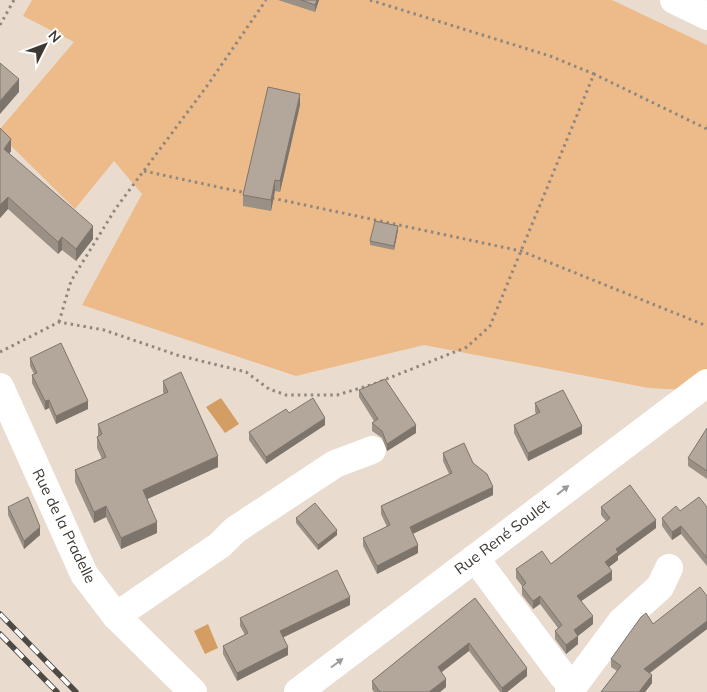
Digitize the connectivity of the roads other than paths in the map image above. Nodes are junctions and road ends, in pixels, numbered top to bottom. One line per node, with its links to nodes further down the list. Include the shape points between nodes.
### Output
1 (674, 0): 2 (street)
2 (707, 16)
3 (707, 383): 6 (street, Rue René Soulet, one-way to 3)
4 (0, 387): 8 (street, Rue de la Pradelle, via 74,553 97,594)
5 (372, 450): 8 (street, via 328,468)
6 (475, 558): 9 (street); 11 (street, Rue René Soulet, one-way to 6)
7 (669, 568): 9 (street, via 660,587 621,622)
8 (116, 616): 10 (street, Rue de la Pradelle)
9 (571, 689)
10 (193, 692)
11 (298, 692)

